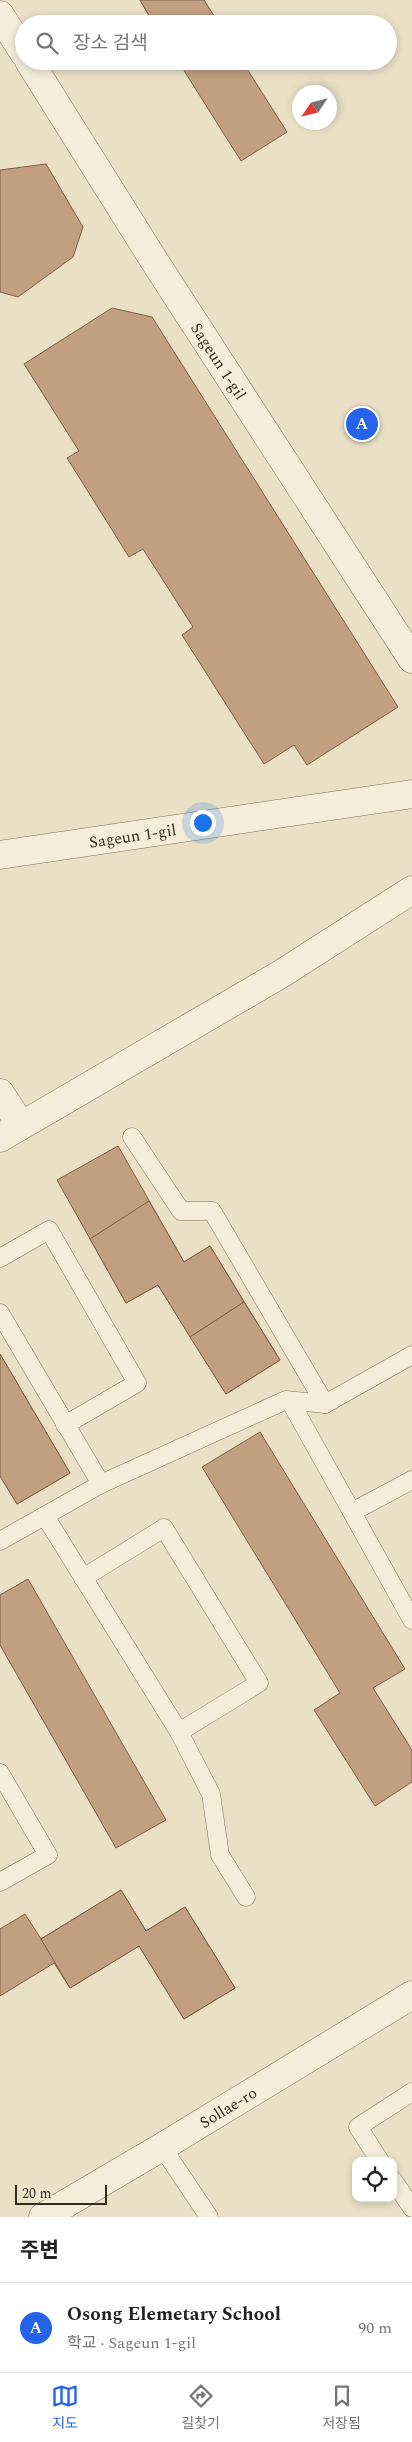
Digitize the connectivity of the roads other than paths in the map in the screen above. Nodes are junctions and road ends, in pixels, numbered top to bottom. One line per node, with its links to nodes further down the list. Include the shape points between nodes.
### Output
1 (0, 15): 2 (street)
2 (15, 39)
3 (35, 70): 4 (street, Sageun 1-gil)
4 (412, 658)
5 (412, 794): 6 (street, Sageun 1-gil)
6 (0, 855)
7 (412, 890): 9 (street, via 281,974)
8 (0, 1093): 9 (street)
9 (10, 1132)
10 (132, 1137): 15 (lane, via 181,1211 212,1212)
11 (0, 1258): 16 (lane, via 49,1230 137,1383)
12 (0, 1314): 16 (lane)
13 (412, 1355): 15 (lane)
14 (290, 1401): 15 (lane); 18 (lane, via 286,1400); 19 (lane)
15 (325, 1404)
16 (64, 1425): 18 (lane)
17 (412, 1480): 19 (lane)
18 (101, 1484): 20 (lane)
19 (352, 1512): 23 (lane)
20 (45, 1516): 21 (lane); 22 (lane)
21 (0, 1541)
22 (83, 1578): 24 (lane); 24 (lane, via 164,1528 258,1682)
23 (412, 1620)
24 (179, 1732): 27 (lane, via 211,1794 220,1855)
25 (0, 1773): 26 (lane, via 48,1855)
26 (0, 1882)
27 (246, 1898)
28 (412, 1995): 30 (street, Sollae-ro)
29 (412, 2092): 31 (lane, via 358,2127)
30 (162, 2147): 34 (street, Sollae-ro); 35 (lane)
31 (377, 2157)
32 (397, 2186): 33 (lane)
33 (412, 2208)
34 (43, 2217)
35 (209, 2217)

